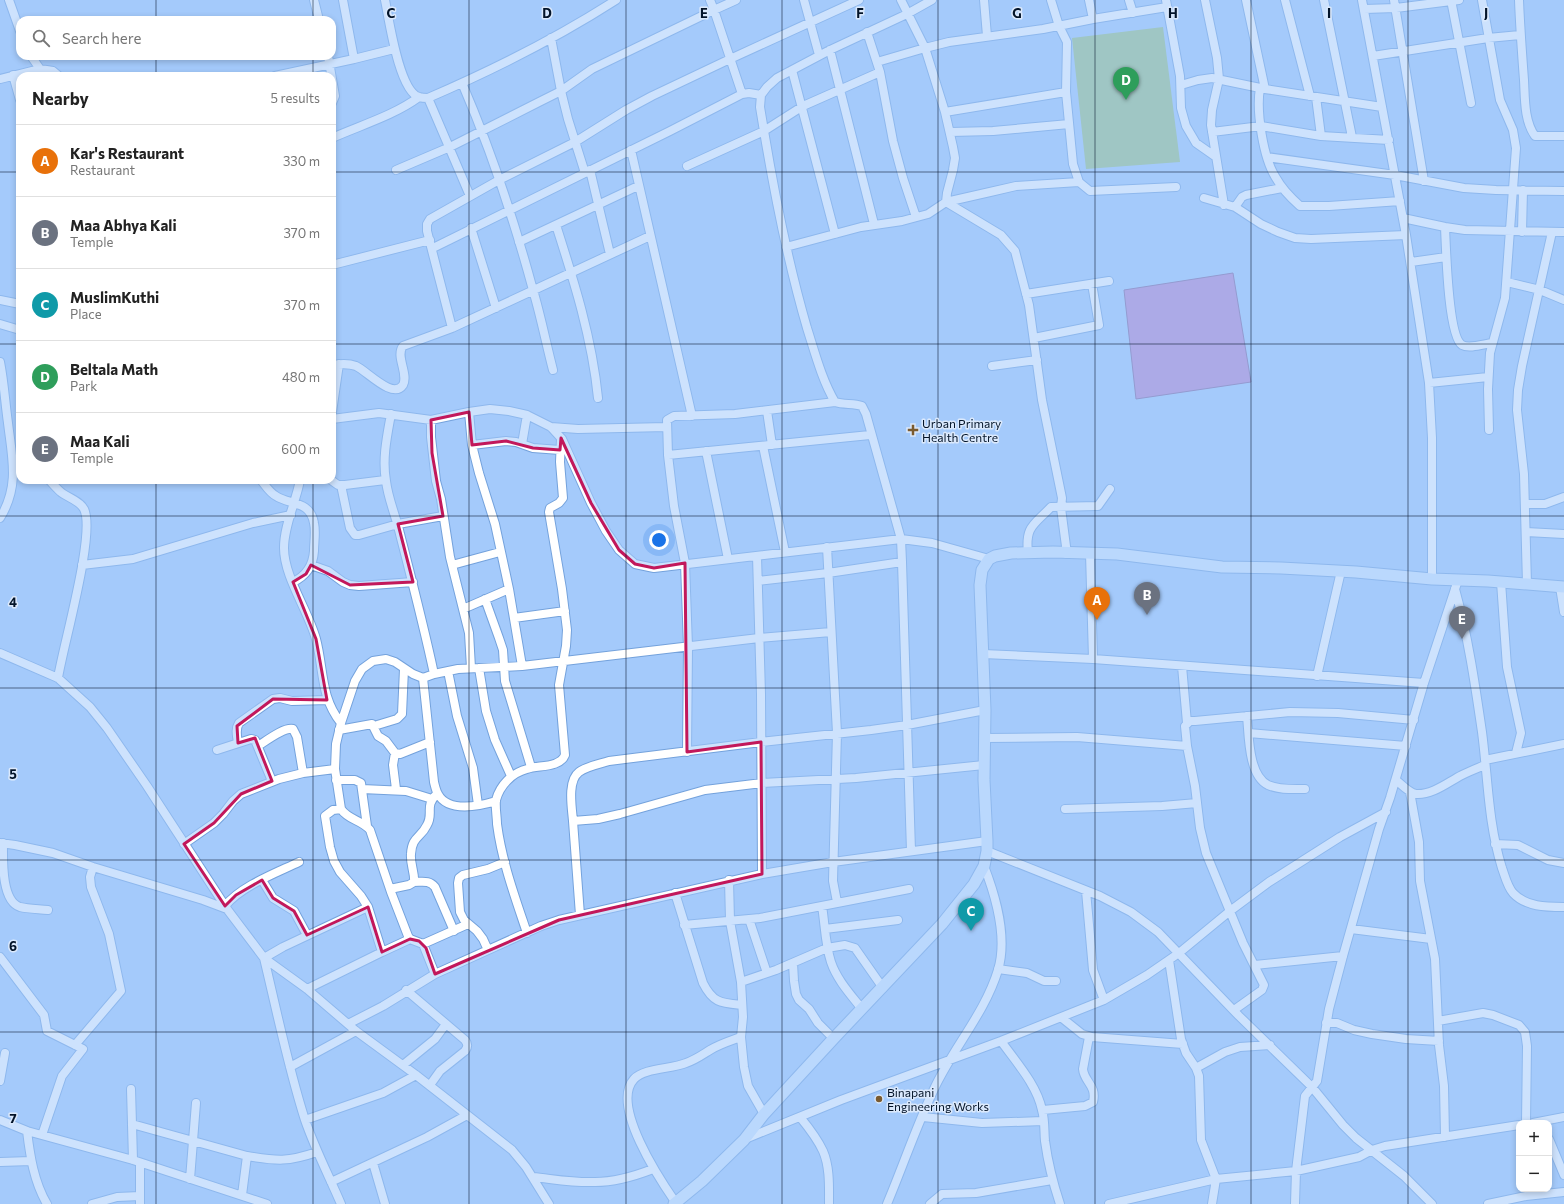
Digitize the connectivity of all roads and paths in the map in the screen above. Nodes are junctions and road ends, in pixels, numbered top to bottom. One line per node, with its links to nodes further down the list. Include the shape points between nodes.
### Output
1 (9, 0): 32 (street)
2 (314, 0): 30 (street)
3 (343, 0): 50 (street)
4 (384, 0): 42 (street)
5 (616, 0): 38 (street, via 585,21)
6 (710, 0): 27 (street)
7 (736, 0): 27 (street)
8 (804, 0): 33 (street)
9 (859, 0): 33 (street)
10 (901, 0): 29 (street)
11 (932, 0): 29 (street)
12 (984, 0): 37 (street)
13 (1051, 0): 34 (street)
14 (1089, 0): 31 (street)
15 (1129, 0): 28 (street)
16 (1205, 0): 63 (street)
17 (1246, 0): 67 (street)
18 (1285, 0): 74 (street)
19 (1324, 0): 76 (street)
20 (1362, 0): 26 (street)
21 (1454, 0): 25 (street); 40 (street)
22 (1482, 0): 39 (street)
23 (1519, 0): 36 (street)
24 (1167, 4): 28 (street); 65 (street)
25 (1395, 4): 26 (street); 44 (street)
26 (1364, 9): 46 (street)
27 (714, 10): 47 (street); 69 (street, via 592,69)
28 (1133, 13): 31 (street)
29 (907, 14): 35 (street); 41 (street)
30 (318, 16)
31 (1093, 19): 34 (street)
32 (16, 20)
33 (811, 23): 45 (street); 47 (street)
34 (1059, 26): 37 (street); 70 (street, via 1067,42)
35 (867, 32): 43 (street); 51 (street)
36 (1520, 35): 39 (street); 89 (street, via 1531,131 1535,136)
37 (987, 36): 41 (street)
38 (552, 38): 64 (street); 69 (street)
39 (1488, 38): 40 (street); 107 (street, via 1500,100 1515,138)
40 (1458, 44): 44 (street); 77 (street)
41 (925, 48): 51 (street); 80 (street)
42 (394, 49): 50 (street); 73 (street, via 410,90)
43 (830, 50): 45 (street); 68 (street)
44 (1403, 52): 46 (street); 102 (street)
45 (819, 55): 54 (street)
46 (1373, 56): 79 (street)
47 (730, 58): 71 (street); 92 (street, via 626,110)
48 (34, 60): 53 (street)
49 (329, 60): 52 (street)
50 (354, 60): 52 (street)
51 (877, 62): 59 (street)
52 (330, 64): 57 (street); 58 (street)
53 (40, 69): 55 (street); 56 (street)
54 (792, 70): 72 (street, via 777,78); 78 (street)
55 (26, 72)
56 (54, 72)
57 (293, 72)
58 (331, 72)
59 (880, 72): 68 (street); 118 (street, via 897,156)
60 (16, 74): 61 (street)
61 (13, 75): 62 (street); 66 (street)
62 (0, 79)
63 (1219, 79): 65 (street, via 1205,78); 67 (street); 86 (street, via 1212,110)
64 (462, 83): 75 (street); 83 (street)
65 (1181, 85): 95 (street, via 1181,108 1186,126 1196,143)
66 (16, 86)
67 (1263, 88): 74 (street); 82 (street, via 1259,99)
68 (840, 89): 78 (street); 120 (street)
69 (561, 90): 83 (street); 92 (street)
70 (1066, 92): 80 (street); 81 (street)
71 (742, 94): 72 (street); 94 (street)
72 (761, 96): 84 (street)
73 (419, 97): 75 (street); 87 (street, via 392,113)
74 (1313, 97): 76 (street); 88 (street)
75 (428, 98): 93 (street)
76 (1344, 101): 79 (street); 90 (street)
77 (1470, 103)
78 (803, 106): 84 (street); 128 (street)
79 (1382, 107): 91 (street)
80 (945, 112): 85 (street)
81 (1069, 124): 85 (street); 103 (street, via 1073,164)
82 (1261, 126): 86 (street); 88 (street); 96 (street)
83 (482, 130): 93 (street); 101 (street)
84 (764, 131): 97 (street); 133 (street)
85 (950, 132): 113 (street, via 955,158)
86 (1212, 132): 95 (street)
87 (336, 136)
88 (1321, 136): 90 (street)
89 (1564, 136)
90 (1352, 137): 91 (street)
91 (1389, 140): 100 (street)
92 (575, 142): 99 (street); 101 (street)
93 (450, 147): 98 (street); 110 (street)
94 (631, 150): 99 (street); 104 (street)
95 (1216, 157): 115 (street)
96 (1267, 157): 100 (street); 106 (street)
97 (688, 166)
98 (396, 170)
99 (588, 171): 114 (street); 117 (street)
100 (1395, 175): 102 (street); 112 (street)
101 (499, 180): 110 (street); 117 (street)
102 (1424, 181): 107 (street, via 1464,188)
103 (1078, 182): 105 (street, via 1090,191); 113 (street, via 1016,186)
104 (638, 186): 114 (street); 130 (street)
105 (1176, 187)
106 (1282, 188): 112 (street, via 1300,206); 116 (street, via 1246,195)
107 (1512, 190): 108 (street); 124 (street)
108 (1524, 190): 109 (street); 125 (street)
109 (1564, 190)
110 (470, 196): 131 (street, via 430,218 427,224)
111 (1204, 198): 115 (street)
112 (1400, 201): 119 (street)
113 (946, 202): 118 (street, via 928,214); 145 (street, via 1000,235 1015,251)
114 (599, 205): 121 (street); 135 (street)
115 (1224, 205): 116 (street)
116 (1235, 207): 129 (street, via 1261,224 1295,238)
117 (509, 210): 123 (street); 132 (street)
118 (916, 217): 120 (street)
119 (1403, 218): 122 (street); 129 (street)
120 (874, 224): 128 (street)
121 (556, 225): 132 (street); 139 (street)
122 (1444, 227): 124 (street); 136 (street)
123 (471, 228): 134 (street); 149 (street)
124 (1510, 232): 125 (street); 141 (street)
125 (1522, 232): 126 (street)
126 (1552, 232): 127 (street); 144 (street)
127 (1564, 232)
128 (835, 234): 133 (street)
129 (1406, 235): 137 (street)
130 (650, 236): 135 (street); 169 (street)
131 (430, 240): 134 (street); 138 (street)
132 (519, 242): 143 (street)
133 (786, 247): 164 (street, via 813,348)
134 (432, 248): 151 (street)
135 (610, 254): 139 (street)
136 (1446, 257): 137 (street); 154 (street, via 1450,307 1458,340 1467,346)
137 (1411, 262): 161 (street)
138 (336, 265)
139 (571, 272): 143 (street); 163 (street, via 591,347)
140 (1109, 281): 142 (street)
141 (1507, 282): 144 (street); 154 (street, via 1503,308)
142 (1092, 284): 145 (street); 153 (street, via 1099,325)
143 (533, 290): 149 (street); 159 (street)
144 (1540, 290): 147 (street); 195 (street, via 1518,390 1517,410)
145 (1026, 294): 153 (street)
146 (0, 300): 148 (street)
147 (1564, 300)
148 (16, 303)
149 (496, 308): 151 (street)
150 (0, 324): 152 (street)
151 (452, 328): 157 (street, via 401,348 404,381 403,385 392,390 358,367 349,364)
152 (16, 329)
153 (1034, 338): 155 (street)
154 (1492, 343): 160 (street)
155 (1037, 360): 158 (street); 196 (street, via 1042,400 1062,498)
156 (0, 362): 162 (street)
157 (336, 365)
158 (992, 366)
159 (553, 370)
160 (1488, 378): 161 (street); 176 (street)
161 (1429, 383): 220 (street, via 1432,438)
162 (2, 386): 172 (street)
163 (598, 398)
164 (835, 402): 165 (street); 177 (street, via 862,406)
165 (766, 411): 169 (street); 181 (street)
166 (469, 412): 168 (street, via 490,409); 171 (street); 180 (street)
167 (390, 414): 170 (street); 171 (street); 186 (street)
168 (527, 415): 174 (street); 179 (street)
169 (692, 416): 175 (street, via 670,418)
170 (336, 418)
171 (431, 420): 198 (street, via 432,453)
172 (8, 422): 173 (street); 185 (street)
173 (0, 426)
174 (551, 427): 175 (street); 178 (street)
175 (666, 427): 184 (street)
176 (1489, 430)
177 (870, 435): 181 (street); 203 (street)
178 (561, 438): 182 (street); 214 (street, via 591,503 619,550 635,564 654,568)
179 (522, 444): 180 (street, via 506,440); 182 (street, via 533,448)
180 (472, 445): 205 (street, via 495,524)
181 (768, 445): 183 (street); 206 (street)
182 (560, 450): 231 (street, via 563,498 559,504 550,508 549,512)
183 (706, 451): 184 (street); 211 (street)
184 (668, 455): 214 (street, via 674,506)
185 (16, 461): 199 (street, via 10,498)
186 (385, 480): 191 (street); 200 (street)
187 (336, 483): 191 (street)
188 (53, 484): 215 (street, via 84,508 87,524)
189 (264, 484): 194 (street, via 277,497)
190 (299, 484): 194 (street)
191 (341, 485): 200 (street, via 350,528 355,534)
192 (1110, 489): 196 (street, via 1098,506)
193 (1564, 497): 195 (street, via 1545,504)
194 (295, 502): 197 (street); 216 (street, via 310,513 314,521 314,556)
195 (1525, 504): 201 (street)
196 (1061, 508): 207 (street, via 1051,507 1030,528 1026,538); 209 (street)
197 (291, 515): 215 (street, via 253,523 159,553); 222 (street, via 284,547 285,560)
198 (443, 516): 200 (street); 217 (street)
199 (0, 518)
200 (398, 524): 223 (street)
201 (1526, 532): 202 (street); 226 (street)
202 (1564, 534)
203 (901, 539): 204 (street); 212 (street); 213 (street)
204 (827, 547): 206 (street); 219 (street)
205 (500, 552): 217 (street); 228 (street)
206 (785, 552): 210 (street)
207 (1028, 553): 209 (main road); 212 (main road, via 1003,554)
208 (1090, 553): 209 (main road); 218 (main road, via 1117,554 1222,568); 239 (street)
209 (1067, 554)
210 (757, 556): 211 (street); 221 (street)
211 (728, 559): 214 (street)
212 (989, 559): 238 (main road, via 982,570 980,585)
213 (902, 562): 219 (street); 257 (street)
214 (685, 563): 236 (street)
215 (82, 565): 249 (street)
216 (311, 565): 222 (street, via 306,574); 223 (street, via 328,571 350,585)
217 (452, 565): 230 (street)
218 (1341, 571): 220 (main road); 248 (street)
219 (828, 573): 221 (street); 234 (street)
220 (1432, 579): 225 (main road)
221 (758, 581): 235 (street)
222 (293, 582): 252 (street, via 316,639)
223 (413, 582): 247 (street)
224 (1501, 582): 225 (main road); 226 (main road); 273 (street, via 1507,667 1522,733)
225 (1456, 584): 251 (street); 274 (street, via 1471,655)
226 (1527, 584): 227 (main road)
227 (1562, 587): 232 (street)
228 (509, 589): 229 (street); 233 (street)
229 (485, 599): 230 (street); 244 (street, via 503,650)
230 (463, 609): 243 (street)
231 (565, 611): 233 (street); 240 (street, via 567,630)
232 (1564, 612)
233 (514, 618): 241 (street)
234 (831, 632): 235 (street); 260 (street)
235 (759, 638): 236 (street); 264 (street)
236 (688, 647): 240 (street); 271 (street)
237 (0, 653): 249 (street)
238 (983, 654): 239 (street); 253 (main road)
239 (1093, 659): 242 (street)
240 (564, 661): 241 (street); 276 (street, via 559,685 564,759 558,763)
241 (522, 666): 244 (street)
242 (1182, 666): 248 (street); 256 (street)
243 (475, 668): 244 (street); 246 (street); 280 (street, via 495,740)
244 (503, 668): 276 (street)
245 (404, 669): 250 (street); 258 (street, via 402,714 397,719); 259 (street, via 395,662 386,660 373,661 362,669 355,681)
246 (448, 671): 247 (street); 293 (street, via 457,716 473,768)
247 (434, 674): 250 (street)
248 (1317, 676): 251 (street)
249 (58, 678): 300 (street, via 90,707 107,728)
250 (423, 678): 263 (street)
251 (1424, 683): 255 (street)
252 (327, 700): 259 (street); 265 (street, via 273,699 239,723 236,731)
253 (985, 710): 257 (street); 262 (main road)
254 (1247, 716): 255 (street, via 1311,712); 256 (street); 261 (street)
255 (1414, 720): 269 (street)
256 (1187, 723): 268 (street)
257 (907, 725): 260 (street); 278 (street)
258 (374, 726): 259 (street, via 370,724 357,728); 272 (street, via 378,736 386,741)
259 (340, 727): 277 (street, via 335,749)
260 (837, 733): 264 (street); 281 (street)
261 (1249, 733): 269 (street); 288 (street, via 1251,756 1259,778 1277,788)
262 (984, 738): 268 (street, via 1077,737); 275 (main road)
263 (430, 742): 272 (street, via 400,754); 290 (street)
264 (761, 742): 271 (street); 285 (street)
265 (238, 744): 267 (street, via 253,739); 270 (street)
266 (1564, 744): 273 (street)
267 (258, 746): 279 (street, via 288,728 293,729 297,737); 284 (street)
268 (1187, 746): 292 (street)
269 (1406, 746): 283 (street)
270 (216, 750)
271 (688, 752): 297 (street, via 609,762 578,772 573,780 571,794)
272 (395, 753): 287 (street, via 393,765)
273 (1516, 753): 274 (street)
274 (1485, 762): 289 (street, via 1438,789 1416,794); 301 (street)
275 (984, 765): 278 (street); 302 (main road)
276 (531, 767): 280 (street)
277 (335, 769): 279 (street); 282 (street)
278 (908, 772): 281 (street); 303 (street)
279 (303, 773): 284 (street)
280 (511, 776): 291 (street)
281 (835, 779): 285 (street); 306 (street)
282 (336, 780): 286 (street, via 358,780); 294 (street)
283 (1396, 780): 289 (street); 296 (street)
284 (272, 781): 300 (street, via 241,794 214,823)
285 (762, 783): 297 (street, via 705,790 620,814); 310 (street)
286 (362, 788): 287 (street); 298 (street)
287 (396, 789): 290 (street)
288 (1305, 789)
289 (1410, 792): 338 (street, via 1419,842 1420,881)
290 (435, 796): 293 (street, via 451,805); 314 (street, via 430,804 428,824 414,839 412,846)
291 (496, 801): 293 (street); 305 (street)
292 (1197, 803): 295 (street); 325 (street, via 1206,853)
293 (478, 805)
294 (341, 809): 298 (street, via 350,818); 320 (street, via 332,810 325,816 330,847 340,872)
295 (1065, 809)
296 (1386, 812): 325 (street, via 1306,858); 333 (street)
297 (573, 821): 326 (street)
298 (367, 826): 315 (street, via 374,839)
299 (1, 843): 309 (street, via 53,853); 313 (street)
300 (184, 844): 322 (street)
301 (1495, 844): 307 (street, via 1518,845 1548,860); 323 (street, via 1512,892 1521,900 1545,907)
302 (987, 846): 303 (street); 308 (main road); 317 (street)
303 (911, 851): 306 (street)
304 (299, 862): 311 (street)
305 (504, 862): 330 (street, via 459,878 460,912); 335 (street)
306 (834, 862): 310 (street); 319 (street, via 833,881)
307 (1564, 863)
308 (984, 866): 350 (street, via 1000,921); 355 (main road, via 974,884 942,924)
309 (93, 867): 322 (street); 374 (street, via 91,887 109,934 121,991)
310 (762, 874): 312 (street)
311 (262, 880): 322 (street, via 236,895); 336 (street, via 273,898 294,911)
312 (729, 880): 318 (street); 329 (street)
313 (2, 881): 324 (street, via 11,901 19,906)
314 (414, 882): 315 (street); 334 (street, via 428,882 435,887)
315 (390, 889): 337 (street)
316 (909, 889): 319 (street)
317 (1086, 890): 343 (street, via 1131,912 1158,932); 358 (street, via 1093,970)
318 (674, 893): 326 (street); 331 (street)
319 (837, 902): 321 (street)
320 (368, 906): 336 (street); 342 (street)
321 (822, 906): 327 (street); 332 (street)
322 (226, 907): 346 (street)
323 (1564, 907)
324 (48, 910)
325 (1230, 911): 343 (street); 349 (street)
326 (580, 915): 335 (street, via 559,920)
327 (750, 919): 329 (street); 351 (street)
328 (898, 920): 332 (street)
329 (730, 921): 331 (street); 354 (street)
330 (468, 924): 334 (street); 341 (street, via 477,931)
331 (684, 924): 359 (street, via 708,993 723,1003)
332 (825, 929): 340 (street)
333 (1351, 929): 338 (street); 345 (street)
334 (454, 931): 339 (street)
335 (527, 933): 341 (street)
336 (307, 935): 346 (street)
337 (410, 939): 339 (street); 342 (street)
338 (1431, 939): 363 (street)
339 (423, 944): 352 (street)
340 (827, 948): 348 (street); 355 (street, via 845,945 855,948); 360 (street, via 839,979)
341 (488, 950): 352 (street)
342 (382, 952): 356 (street)
343 (1179, 953): 347 (street); 361 (street)
344 (0, 956): 374 (street, via 44,1015 47,1031)
345 (1343, 956): 349 (street); 364 (street)
346 (264, 958): 356 (street); 379 (street)
347 (1169, 960): 358 (street); 373 (street)
348 (793, 963): 351 (street); 370 (street, via 796,994 799,1000)
349 (1255, 965): 361 (street, via 1264,987)
350 (998, 969): 353 (street, via 1028,973 1044,981); 377 (street, via 977,1015)
351 (767, 973): 354 (street)
352 (435, 974): 357 (street)
353 (1056, 981)
354 (741, 982): 359 (street)
355 (882, 988): 360 (main road)
356 (307, 989): 365 (street)
357 (406, 990): 365 (street); 366 (street)
358 (1104, 1000): 362 (street)
359 (742, 1005): 369 (street)
360 (862, 1009): 370 (main road)
361 (1234, 1010): 375 (street)
362 (1062, 1018): 368 (street, via 1082,1034); 371 (street)
363 (1438, 1021): 372 (street); 395 (street, via 1483,1013 1522,1028 1527,1046)
364 (1326, 1023): 372 (street, via 1337,1023 1354,1030 1386,1036); 384 (street, via 1317,1081)
365 (348, 1024): 367 (street)
366 (446, 1024): 378 (street, via 435,1039); 383 (street, via 465,1040 468,1048 440,1071)
367 (356, 1031): 378 (street); 379 (street)
368 (1089, 1036): 373 (street); 387 (street, via 1082,1069 1093,1088 1093,1102 1085,1106)
369 (741, 1038): 388 (street, via 748,1086); 413 (street, via 724,1043 686,1063 642,1074 630,1085 628,1099 631,1118)
370 (833, 1038): 388 (main road)
371 (1001, 1041): 377 (street); 387 (street, via 1029,1082)
372 (1439, 1041): 402 (street, via 1444,1086)
373 (1183, 1044): 380 (street)
374 (75, 1045): 401 (street, via 83,1049 62,1076)
375 (1270, 1045): 380 (street, via 1225,1052); 384 (street)
376 (5, 1052): 382 (street)
377 (948, 1061): 390 (street); 391 (street)
378 (403, 1065): 381 (street)
379 (290, 1067): 394 (street)
380 (1196, 1068): 418 (street, via 1199,1076 1202,1140)
381 (416, 1075): 383 (street); 394 (street, via 383,1093)
382 (0, 1082)
383 (430, 1085): 389 (street)
384 (1312, 1087): 406 (street, via 1343,1125); 414 (street, via 1304,1101)
385 (131, 1089): 398 (street)
386 (196, 1103): 404 (street)
387 (1042, 1110): 396 (street)
388 (764, 1114): 403 (main road)
389 (467, 1116): 412 (street); 416 (street, via 512,1150)
390 (800, 1117): 403 (street); 431 (street, via 823,1152)
391 (923, 1117): 396 (street, via 982,1123); 432 (street)
392 (1564, 1118): 397 (street)
393 (0, 1120): 400 (street)
394 (305, 1120): 407 (street)
395 (1526, 1120)
396 (1044, 1121): 419 (street)
397 (1552, 1121)
398 (132, 1124): 404 (street); 410 (street)
399 (1516, 1125): 402 (street)
400 (27, 1131): 401 (street); 409 (street)
401 (42, 1135): 410 (street)
402 (1444, 1137): 406 (street)
403 (744, 1140): 424 (main road)
404 (194, 1141): 408 (street); 417 (street)
405 (1552, 1146): 415 (street)
406 (1372, 1150): 414 (street, via 1359,1157); 438 (street, via 1404,1176)
407 (317, 1152): 408 (street, via 282,1160); 420 (street)
408 (247, 1156): 422 (street)
409 (31, 1160): 411 (street); 425 (street)
410 (137, 1161): 417 (street); 423 (street)
411 (0, 1162)
412 (373, 1163): 420 (street); 429 (street)
413 (653, 1169): 416 (street, via 625,1178 596,1182); 424 (street)
414 (1296, 1171): 418 (street); 437 (street)
415 (1564, 1175)
416 (533, 1177): 430 (street)
417 (190, 1179): 422 (street)
418 (1216, 1179): 435 (street); 436 (street)
419 (1052, 1180): 433 (street, via 976,1193 942,1194); 434 (street)
420 (331, 1182): 428 (street)
421 (1564, 1192): 439 (street)
422 (242, 1195): 427 (street)
423 (140, 1200): 426 (street, via 117,1197)
424 (675, 1203)
425 (47, 1204)
426 (92, 1204)
427 (267, 1204)
428 (341, 1204)
429 (385, 1204)
430 (549, 1204)
431 (829, 1204)
432 (887, 1204)
433 (930, 1204)
434 (1060, 1204)
435 (1109, 1204)
436 (1212, 1204)
437 (1295, 1204)
438 (1432, 1204)
439 (1488, 1204)

